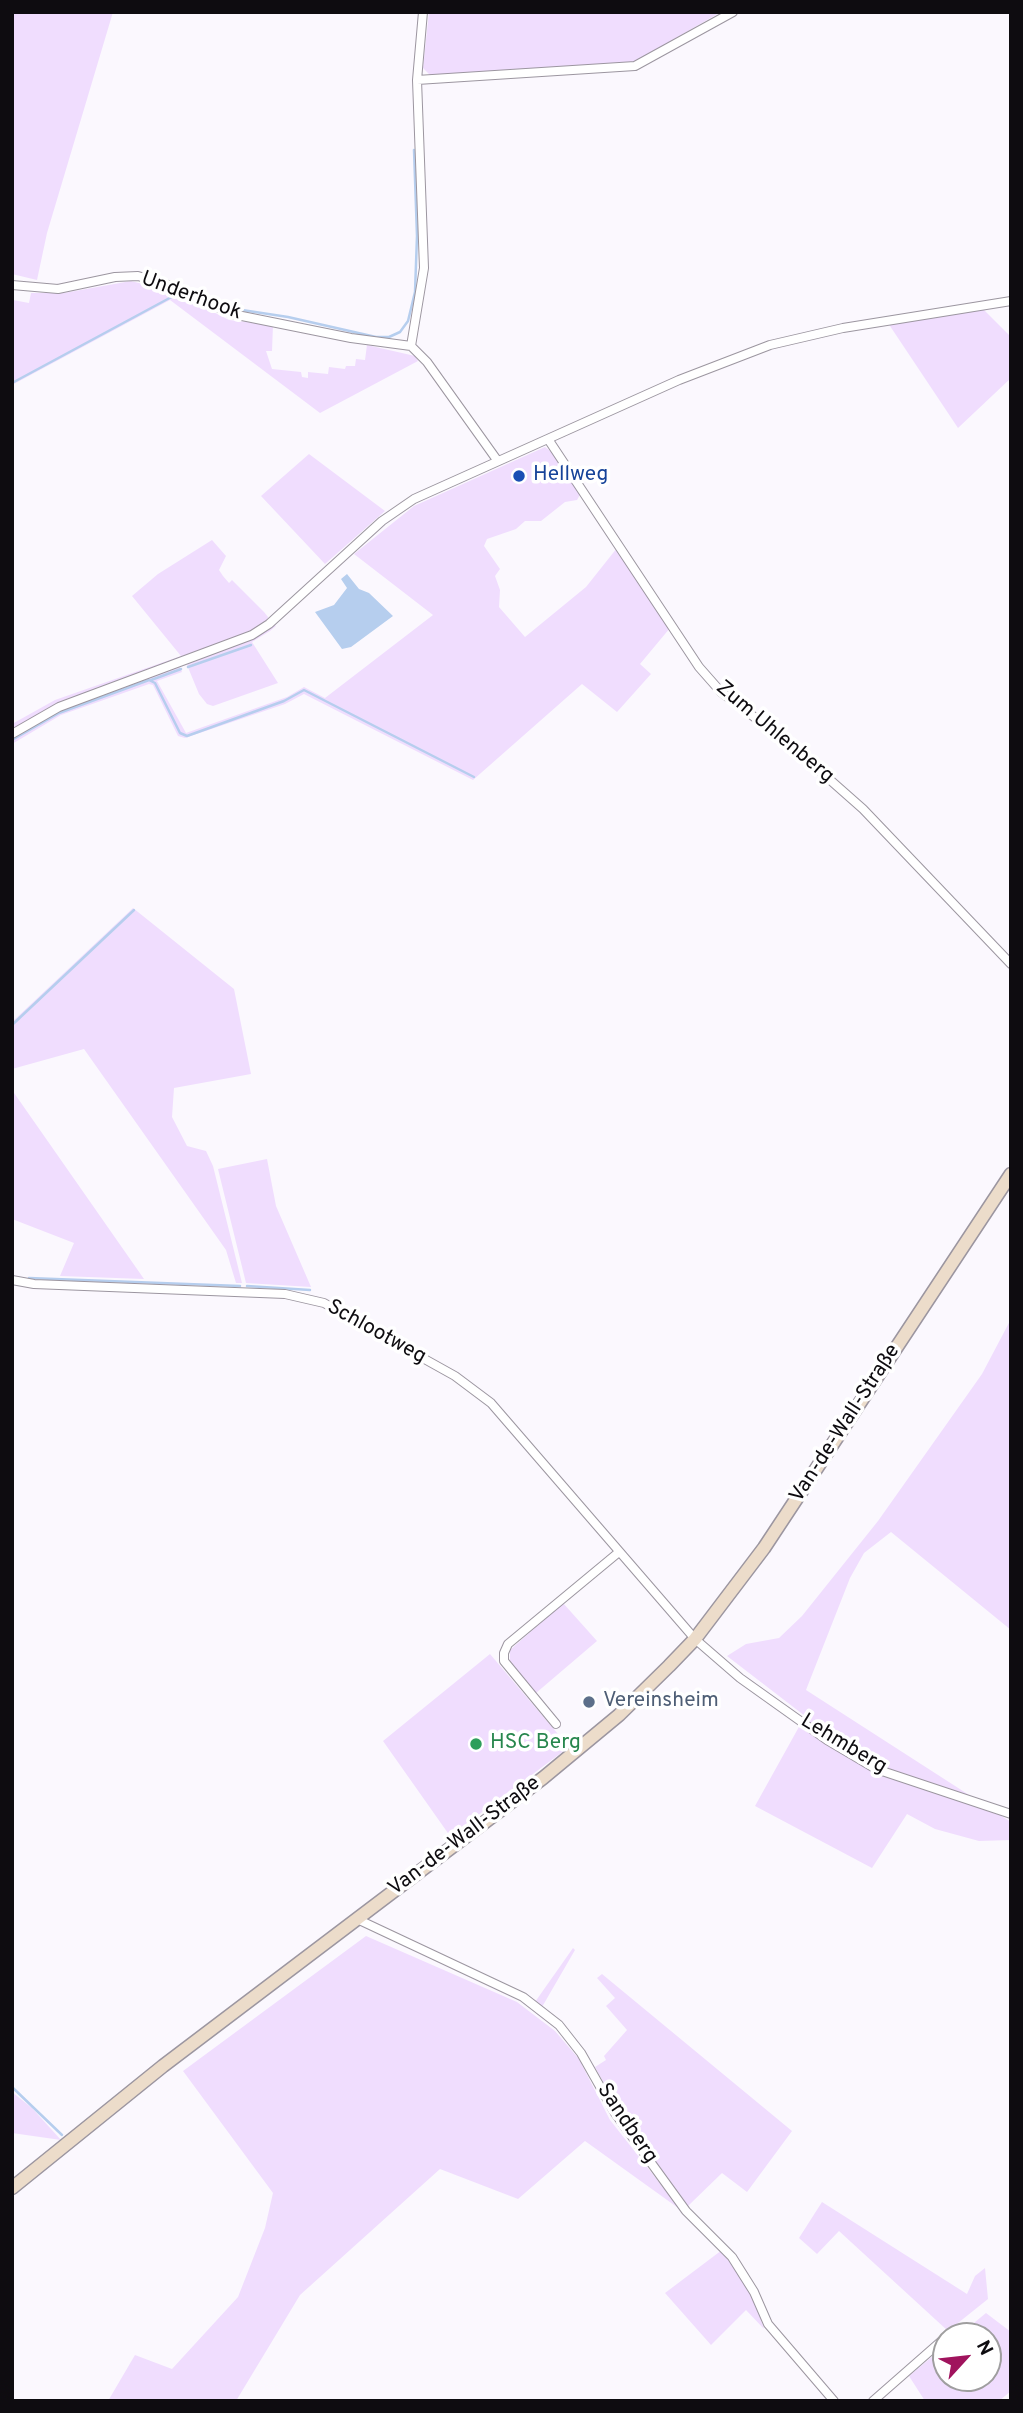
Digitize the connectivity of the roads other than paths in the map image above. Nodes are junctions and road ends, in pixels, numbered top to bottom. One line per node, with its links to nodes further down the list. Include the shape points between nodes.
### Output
1 (423, 12): 3 (street)
2 (733, 12): 3 (street, via 635,66)
3 (417, 80): 6 (street, via 424,268)
4 (12, 285): 6 (street, Underhook, via 58,289 138,276 175,287 232,314)
5 (1011, 301): 7 (street, via 918,314 770,345)
6 (411, 346): 8 (street)
7 (548, 439): 8 (street); 10 (street, Zum Uhlenberg, via 720,692 786,741 863,809)
8 (497, 460): 9 (street, via 414,499 382,521 252,635 60,706)
9 (12, 734)
10 (1011, 964)
11 (1011, 1174): 14 (main road, Van-de-Wall-Straße, via 764,1548)
12 (12, 1280): 13 (street, Schlootweg, via 285,1294 324,1303 455,1376 491,1403)
13 (619, 1552): 14 (street, Schlootweg); 15 (street, via 508,1644 504,1653 504,1661)
14 (695, 1639): 16 (street, Lehmberg, via 740,1678 876,1769); 17 (main road, Van-de-Wall-Straße, via 594,1736)
15 (556, 1724)
16 (1011, 1814)
17 (357, 1919): 18 (main road, Van-de-Wall-Straße); 20 (street, Sandberg, via 523,1997 559,2025 686,2211 732,2257 768,2324)
18 (12, 2188)
19 (932, 2349): 21 (street)
20 (834, 2401)
21 (873, 2401)

